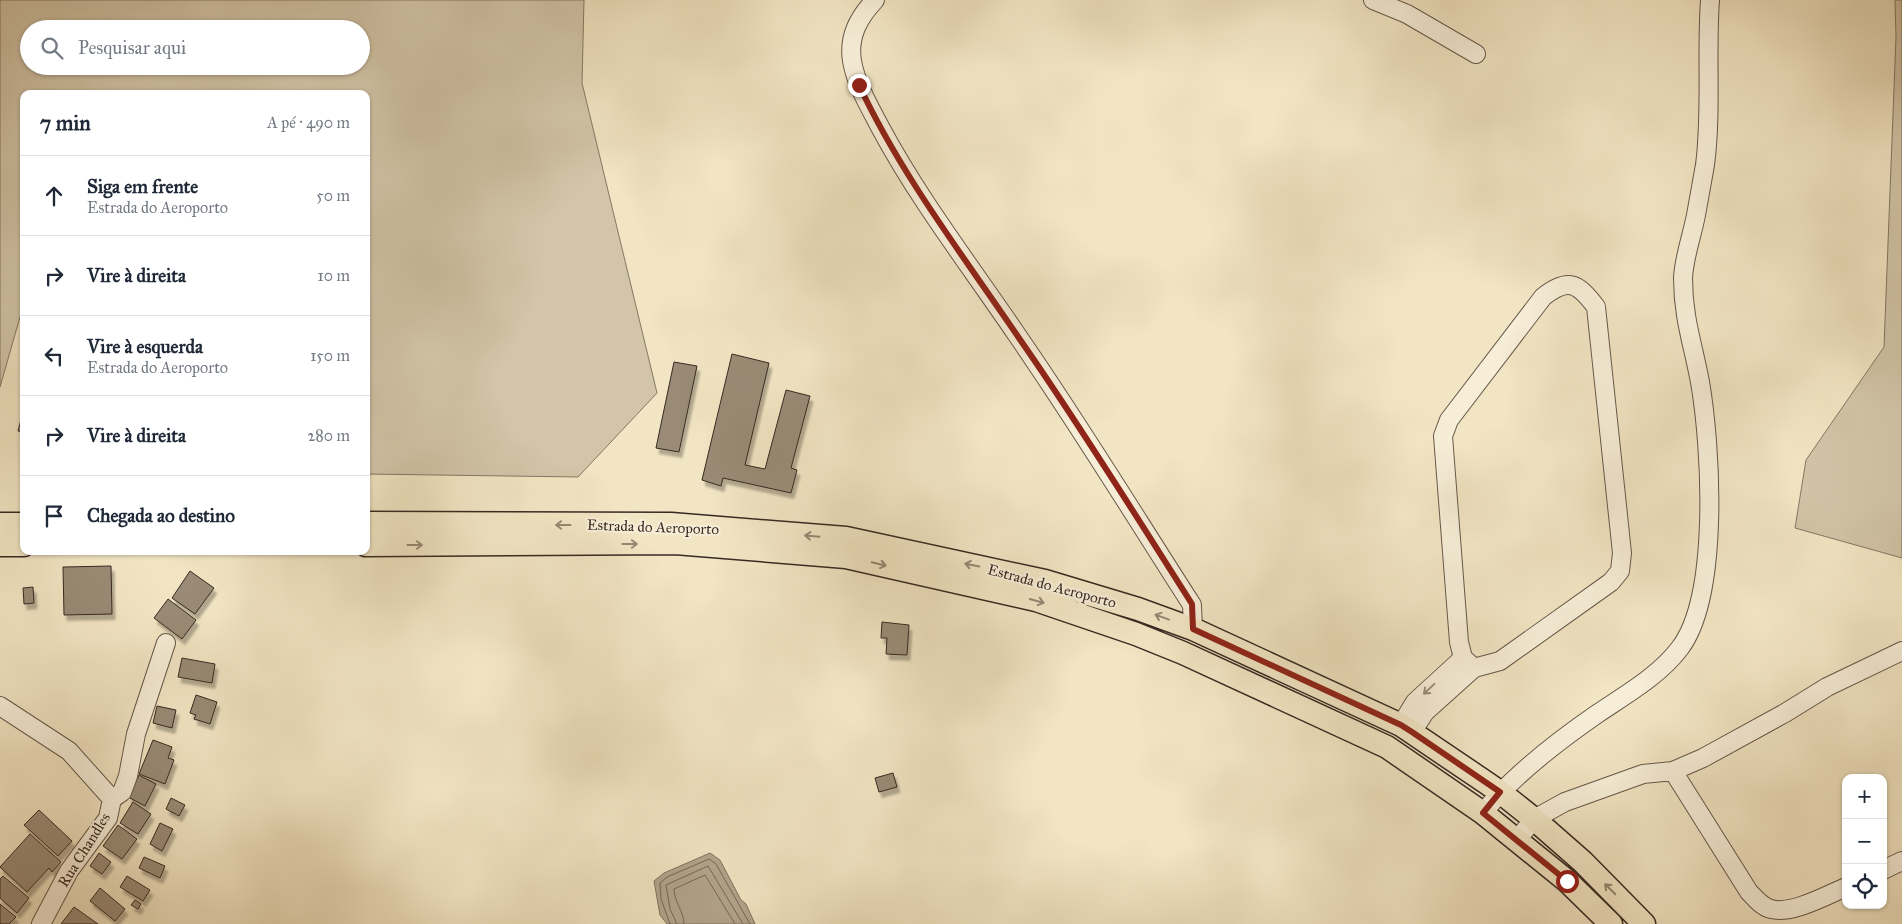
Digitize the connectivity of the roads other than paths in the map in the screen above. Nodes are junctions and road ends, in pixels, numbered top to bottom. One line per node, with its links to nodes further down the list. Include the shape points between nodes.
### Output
1 (875, 0): 11 (street, via 857,23 852,39 852,60 869,107 918,191 1040,368 1192,604)
2 (1373, 0): 4 (street, via 1407,14)
3 (1710, 0): 18 (street, via 1705,164 1684,274 1683,307 1700,380 1706,429 1708,527 1698,608 1680,648 1656,671 1595,715)
4 (1476, 54)
5 (370, 523): 11 (main road, Estrada do Aeroporto, one-way to 5, via 1045,581 846,538 672,524)
6 (0, 524): 7 (main road)
7 (20, 524)
8 (0, 545): 9 (main road)
9 (20, 545)
10 (370, 545): 20 (main road, Estrada do Aeroporto, one-way to 20, via 675,544 846,556 1036,600 1182,652 1387,747)
11 (1193, 629): 16 (main road, Estrada do Aeroporto)
12 (166, 643): 19 (street, via 136,734 128,776 122,792)
13 (1902, 651): 17 (street, via 1827,687 1785,714)
14 (1468, 663): 14 (street, via 1500,661 1611,582 1620,571 1622,553 1596,307 1586,294 1571,285 1558,285 1544,297 1449,420 1443,436 1459,642); 16 (street)
15 (0, 706): 19 (street, Rua Chandles, via 69,751)
16 (1406, 729): 18 (main road, Estrada do Aeroporto)
17 (1673, 771): 21 (street, via 1643,774 1613,784 1565,802); 25 (street, via 1749,892 1761,904 1771,910 1784,910)
18 (1500, 792): 20 (street); 21 (main road, Estrada do Aeroporto)
19 (112, 799): 26 (street, Rua Chandles, via 108,818 69,871)
20 (1483, 813): 22 (main road, Estrada do Aeroporto)
21 (1534, 819): 22 (street); 28 (main road, Estrada do Aeroporto, one-way to 21, via 1583,862)
22 (1516, 841): 27 (main road, Estrada do Aeroporto, via 1567,881)
23 (1902, 861): 24 (street)
24 (1887, 868)
25 (1842, 889)
26 (41, 924)
27 (1611, 924)
28 (1644, 924)

